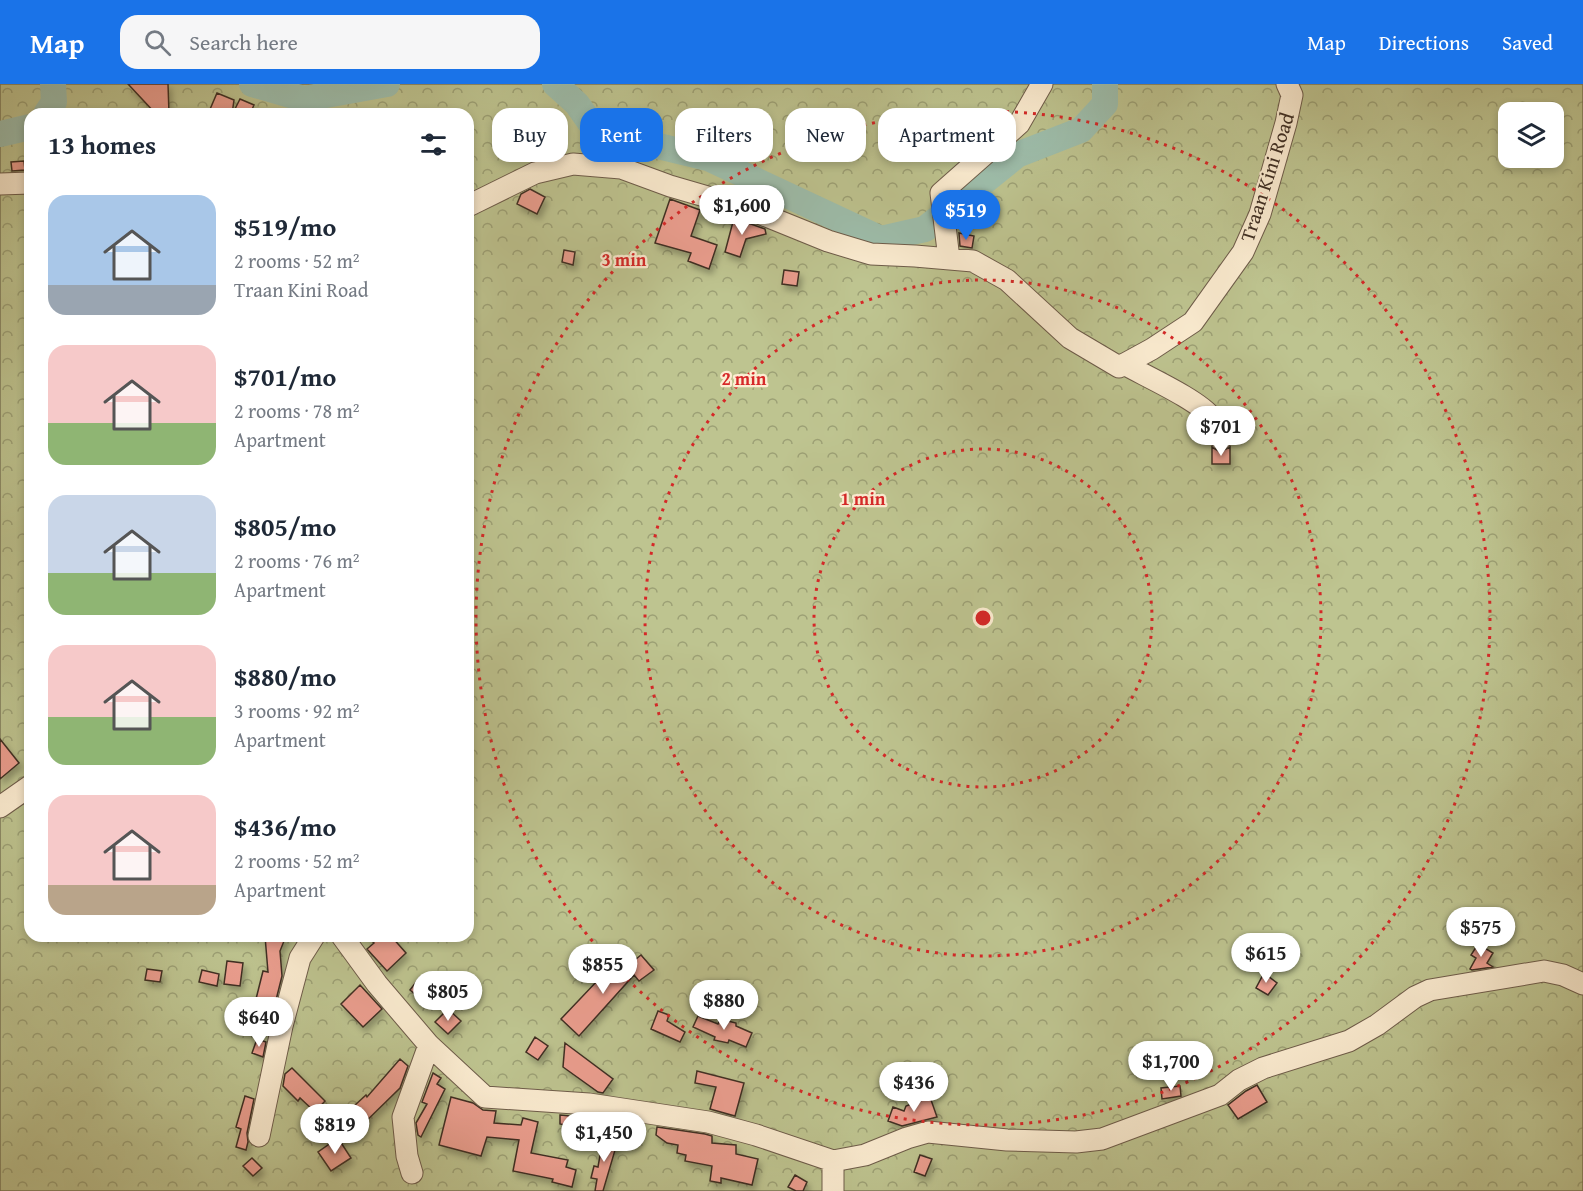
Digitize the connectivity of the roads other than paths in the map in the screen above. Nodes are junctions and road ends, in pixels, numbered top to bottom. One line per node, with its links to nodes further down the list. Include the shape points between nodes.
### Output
1 (1042, 84): 6 (street, via 1019,124 942,193)
2 (1287, 84): 7 (street, Traan Kini Road, via 1292,95 1286,123 1260,214 1243,252 1193,322)
3 (24, 183): 4 (street)
4 (0, 184)
5 (474, 203): 6 (street, via 535,173 573,164 621,168 871,254)
6 (949, 259): 7 (street, via 973,261 1007,280 1070,338 1119,367)
7 (1124, 364): 8 (street, via 1203,409 1214,419)
8 (1221, 440)
9 (24, 790): 10 (street)
10 (0, 807)
11 (310, 942): 15 (street, via 300,958 282,1026)
12 (346, 942): 14 (street)
13 (1583, 984): 16 (street, via 1544,971 1431,990 1349,1041 1263,1068 1220,1095 1102,1139 1018,1140 928,1132 865,1155)
14 (429, 1045): 16 (street, via 485,1096 589,1104 708,1122); 17 (street, via 404,1117)
15 (259, 1136)
16 (833, 1161): 18 (street)
17 (412, 1173)
18 (833, 1191)

